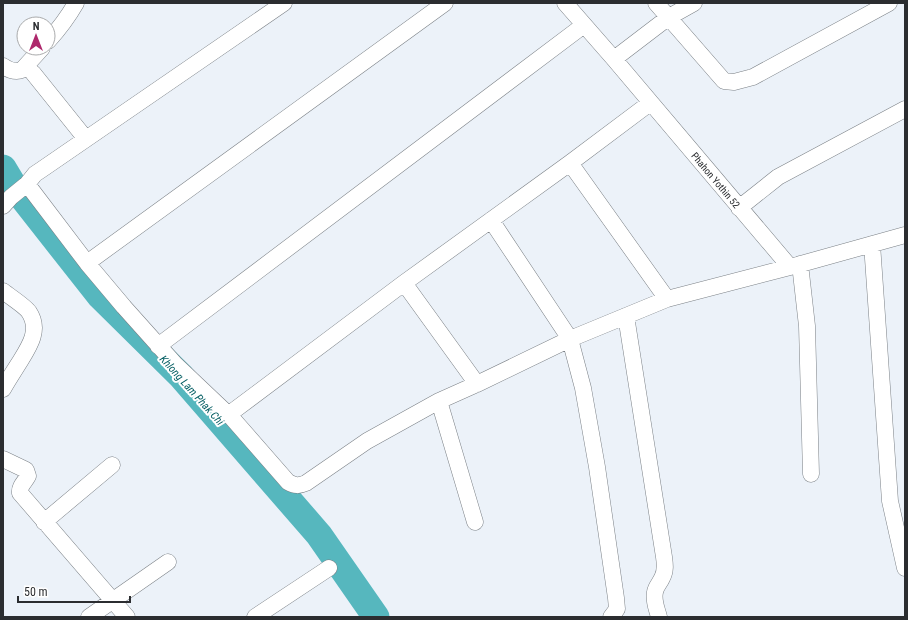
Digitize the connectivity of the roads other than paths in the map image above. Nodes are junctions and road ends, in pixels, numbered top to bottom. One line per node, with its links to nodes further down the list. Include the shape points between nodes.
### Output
1 (76, 3): 11 (street)
2 (284, 3): 18 (street)
3 (444, 3): 25 (street)
4 (565, 3): 10 (street, Phahon Yothin 52)
5 (656, 3): 9 (street)
6 (694, 3): 9 (street)
7 (890, 3): 8 (street)
8 (868, 8): 9 (street, via 753,77 734,82 724,81)
9 (669, 17): 13 (street)
10 (584, 25): 13 (street, Phahon Yothin 52); 32 (street)
11 (56, 32)
12 (35, 56): 14 (street, via 18,72)
13 (614, 59): 16 (street, Phahon Yothin 52)
14 (3, 66)
15 (33, 73): 18 (street)
16 (650, 103): 19 (street); 21 (street, Phahon Yothin 52)
17 (905, 109): 21 (street, via 778,177)
18 (86, 139): 20 (street, via 35,174)
19 (570, 163): 22 (street); 29 (street)
20 (16, 194): 25 (street)
21 (739, 208): 26 (street, Phahon Yothin 52)
22 (491, 220): 27 (street); 31 (street)
23 (905, 235): 24 (street)
24 (872, 244): 26 (street); 44 (street, via 890,501)
25 (87, 263): 32 (street)
26 (795, 265): 29 (street); 39 (street, via 807,326)
27 (404, 283): 33 (street); 36 (street)
28 (3, 291): 34 (street, via 29,311 34,333 31,344)
29 (667, 299): 30 (street)
30 (626, 316): 31 (street); 50 (street, via 664,556 665,571 655,594)
31 (570, 339): 33 (street); 49 (street, via 583,388 597,467 616,598 617,609)
32 (158, 346): 36 (street)
33 (477, 384): 35 (street)
34 (3, 389)
35 (439, 401): 36 (street, via 367,441 300,486 288,482); 41 (street)
36 (228, 414)
37 (3, 459): 40 (street, via 26,470 28,476 20,488 20,494)
38 (112, 465): 40 (street)
39 (811, 474)
40 (44, 522): 45 (street)
41 (475, 522)
42 (168, 562): 45 (street)
43 (329, 568): 48 (street)
44 (905, 568)
45 (113, 600): 46 (street); 47 (street)
46 (89, 617)
47 (127, 617)
48 (255, 617)
49 (611, 617)
50 (659, 617)

